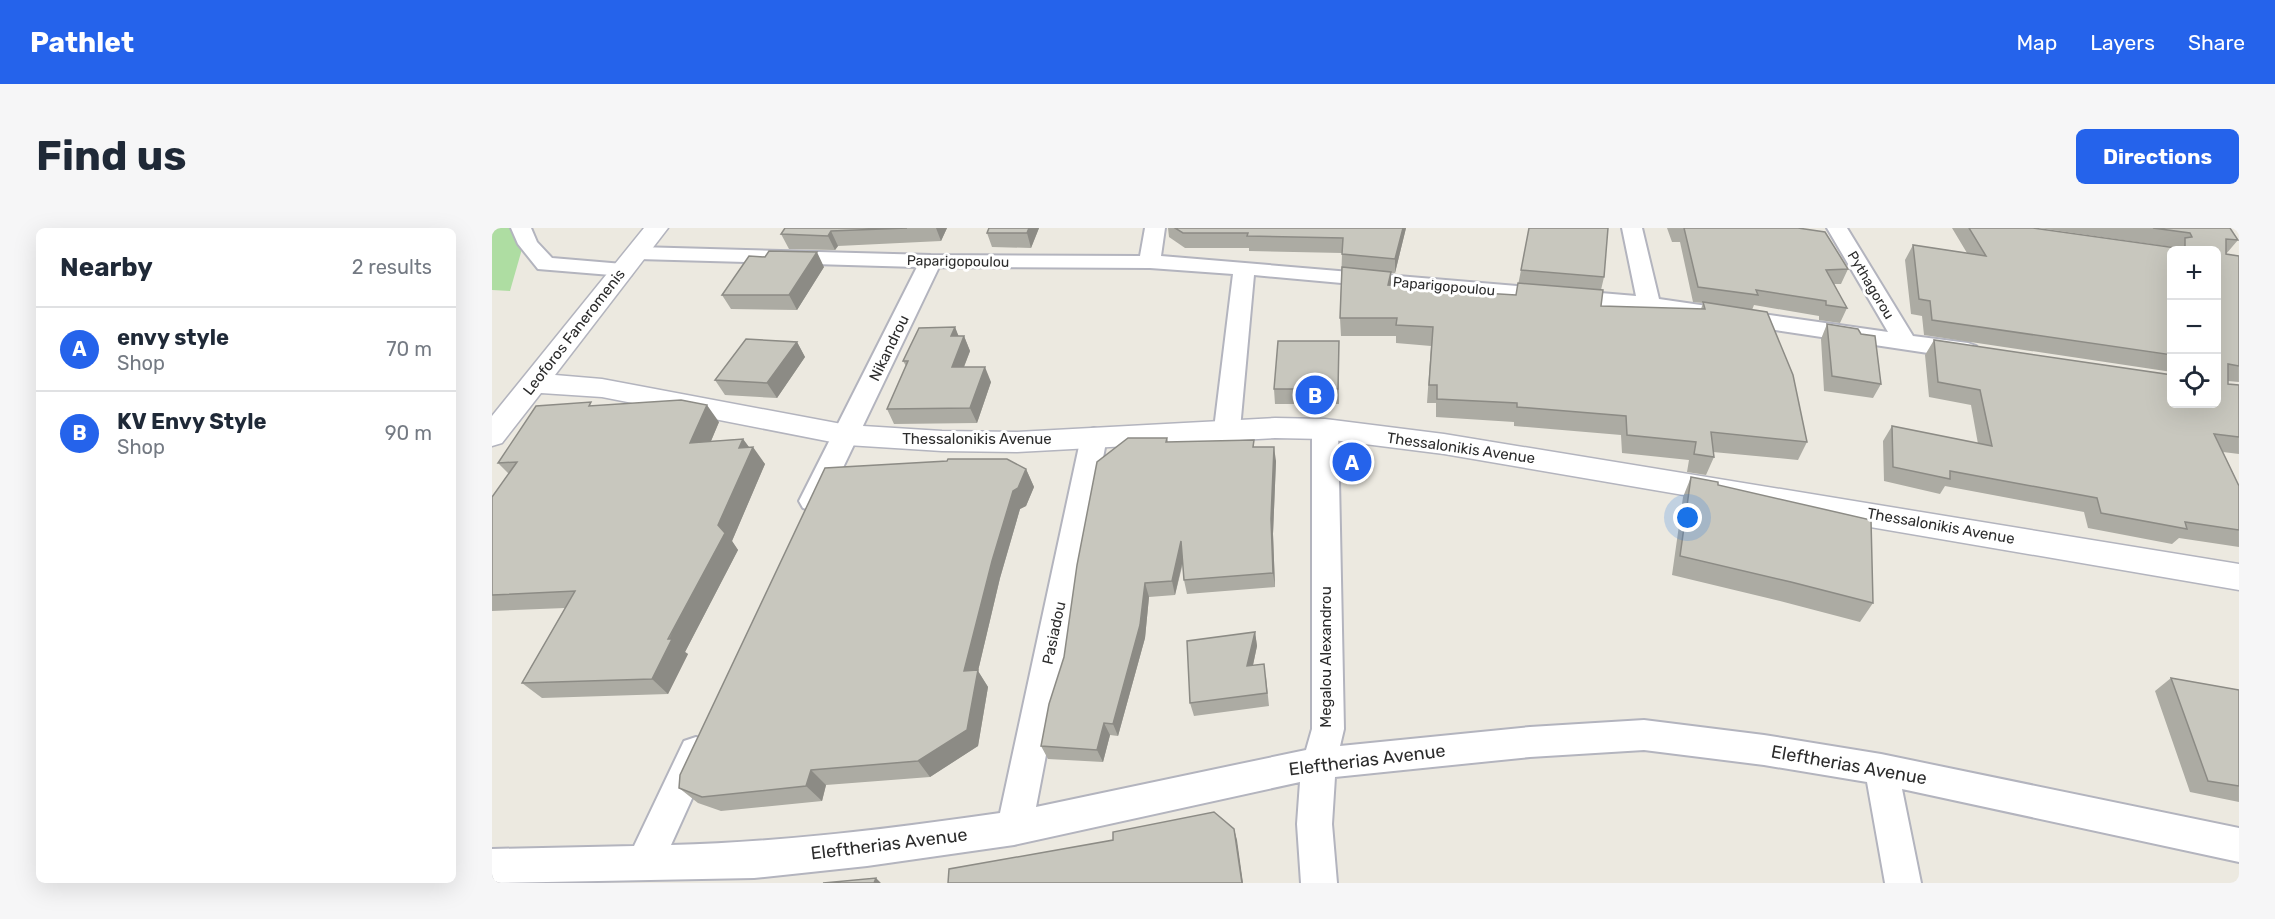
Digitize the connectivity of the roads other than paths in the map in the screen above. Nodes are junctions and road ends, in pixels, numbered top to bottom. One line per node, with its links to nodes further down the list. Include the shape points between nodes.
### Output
1 (521, 228): 7 (street, Paparigopoulou, via 528,244 546,264)
2 (656, 228): 7 (street, Leoforos Faneromenis)
3 (1155, 228): 8 (street)
4 (1632, 228): 10 (street)
5 (1837, 228): 12 (street, Pythagorou)
6 (931, 261): 7 (street, Paparigopoulou); 8 (street, Paparigopoulou); 18 (street, Nikandrou)
7 (630, 262): 11 (street, Leoforos Faneromenis)
8 (1150, 262): 9 (street, Paparigopoulou)
9 (1244, 268): 10 (street, Paparigopoulou); 16 (street)
10 (1649, 304): 12 (street, Paparigopoulou)
11 (576, 329): 14 (street, Leoforos Faneromenis); 15 (street, via 578,362)
12 (1905, 341): 13 (street, Paparigopoulou)
13 (1986, 354)
14 (535, 383): 15 (street, Thessalonikis Avenue); 19 (street, Leoforos Faneromenis)
15 (602, 388): 18 (street, Thessalonikis Avenue)
16 (1227, 429): 17 (street, Thessalonikis Avenue); 20 (street, Thessalonikis Avenue)
17 (1325, 429): 22 (street, Thessalonikis Avenue, via 1456,446); 24 (street, Megalou Alexandrou, via 1328,729)
18 (848, 435): 20 (street, Thessalonikis Avenue, via 1017,442); 21 (street, Nikandrou)
19 (492, 436)
20 (1094, 437): 26 (street, Pasiadou)
21 (800, 528)
22 (2239, 577)
23 (709, 723): 28 (street)
24 (1319, 763): 25 (street, Eleftherias Avenue, via 1644,735); 26 (street, Eleftherias Avenue); 30 (street, Megalou Alexandrou, via 1312,824)
25 (1881, 769): 27 (street, Eleftherias Avenue); 31 (street)
26 (1014, 828): 28 (street, Eleftherias Avenue, via 765,859)
27 (2239, 845)
28 (644, 863): 29 (street, Eleftherias Avenue)
29 (492, 867)
30 (1319, 883)
31 (1903, 883)

